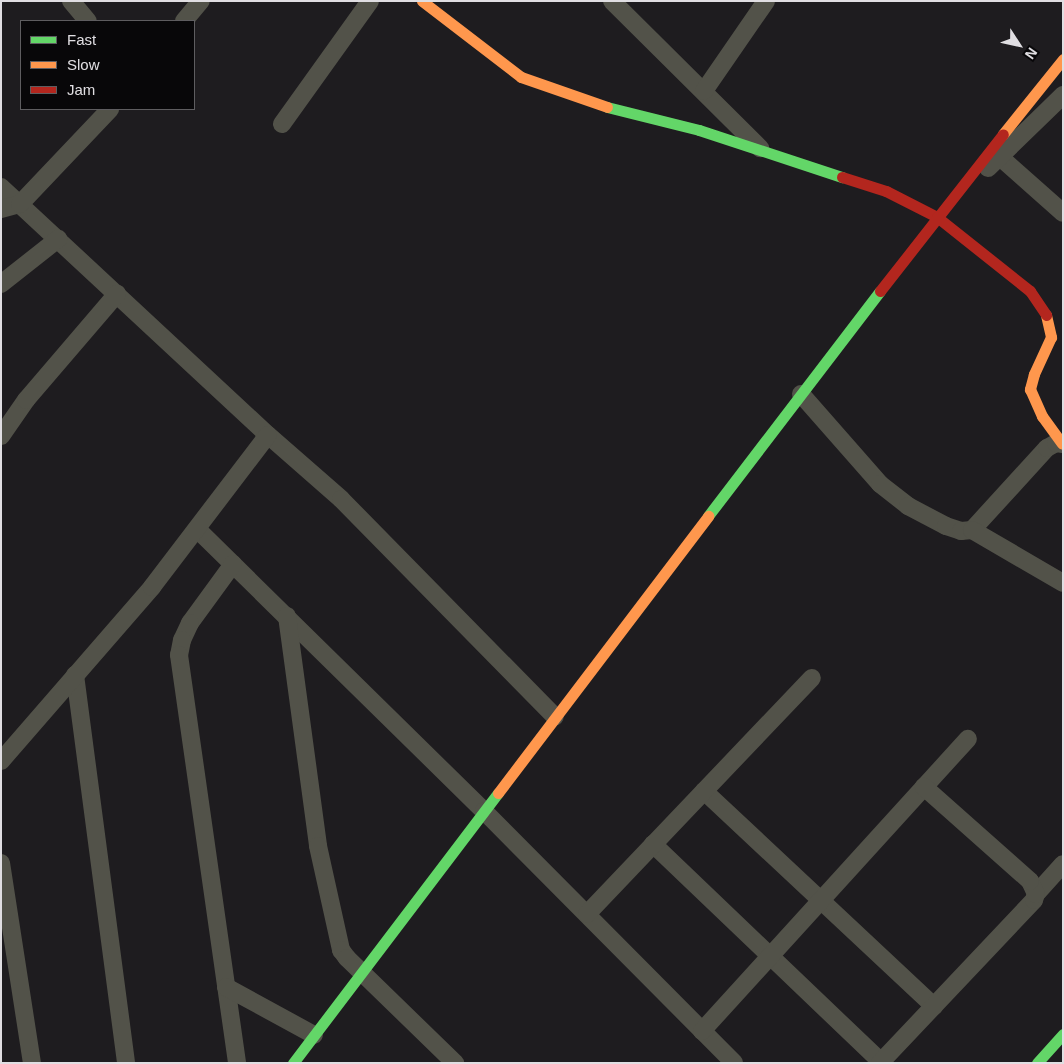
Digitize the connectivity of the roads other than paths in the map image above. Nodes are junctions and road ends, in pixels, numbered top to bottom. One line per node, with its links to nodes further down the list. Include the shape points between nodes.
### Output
1 (71, 1): 7 (street)
2 (201, 1): 8 (street)
3 (370, 1): 13 (street)
4 (422, 1): 14 (street, via 521,77 588,102 699,130)
5 (612, 1): 10 (street)
6 (766, 1): 10 (street)
7 (87, 20)
8 (185, 20)
9 (1063, 59): 20 (street)
10 (704, 91): 14 (street)
11 (1063, 95): 15 (street)
12 (109, 110): 17 (street)
13 (282, 124)
14 (762, 150): 20 (street, via 886,191)
15 (1000, 157): 19 (street); 20 (street)
16 (1, 187): 17 (street)
17 (20, 204): 18 (street); 21 (street)
18 (1, 209)
19 (1063, 213)
20 (937, 217): 24 (street); 27 (street, via 1030,291 1046,312 1051,337 1030,389 1042,416)
21 (58, 239): 22 (street); 23 (street)
22 (1, 284)
23 (117, 294): 25 (street, via 26,400); 26 (street)
24 (801, 394): 29 (street, via 880,484 908,506 946,526 961,531); 35 (street)
25 (1, 436)
26 (268, 436): 28 (street); 35 (street, via 341,499)
27 (1062, 444): 29 (street, via 1056,443 1047,448)
28 (197, 528): 30 (street); 33 (street, via 152,587)
29 (972, 530): 31 (street)
30 (233, 564): 32 (street); 49 (street, via 190,623 182,640 180,655)
31 (1063, 583)
32 (286, 616): 40 (street); 48 (street, via 318,846 334,924 341,950)
33 (75, 675): 37 (street); 56 (street)
34 (812, 678): 39 (street)
35 (555, 717): 40 (street)
36 (968, 739): 38 (street)
37 (1, 761)
38 (924, 787): 44 (street, via 1030,881); 45 (street)
39 (704, 791): 41 (street); 45 (street)
40 (484, 811): 46 (street); 48 (street)
41 (653, 844): 46 (street); 47 (street)
42 (1, 863): 55 (street)
43 (1063, 864): 44 (street)
44 (1036, 894): 50 (street, via 1034,900)
45 (821, 901): 47 (street); 50 (street)
46 (586, 914): 51 (street)
47 (770, 957): 51 (street); 54 (street)
48 (362, 972): 53 (street); 59 (street)
49 (226, 987): 53 (street); 57 (street)
50 (934, 1006): 54 (street)
51 (702, 1031): 60 (street)
52 (1063, 1034): 61 (street)
53 (314, 1035): 58 (street)
54 (881, 1062)
55 (32, 1063)
56 (126, 1063)
57 (237, 1063)
58 (294, 1063)
59 (455, 1063)
60 (734, 1063)
61 (1037, 1063)

